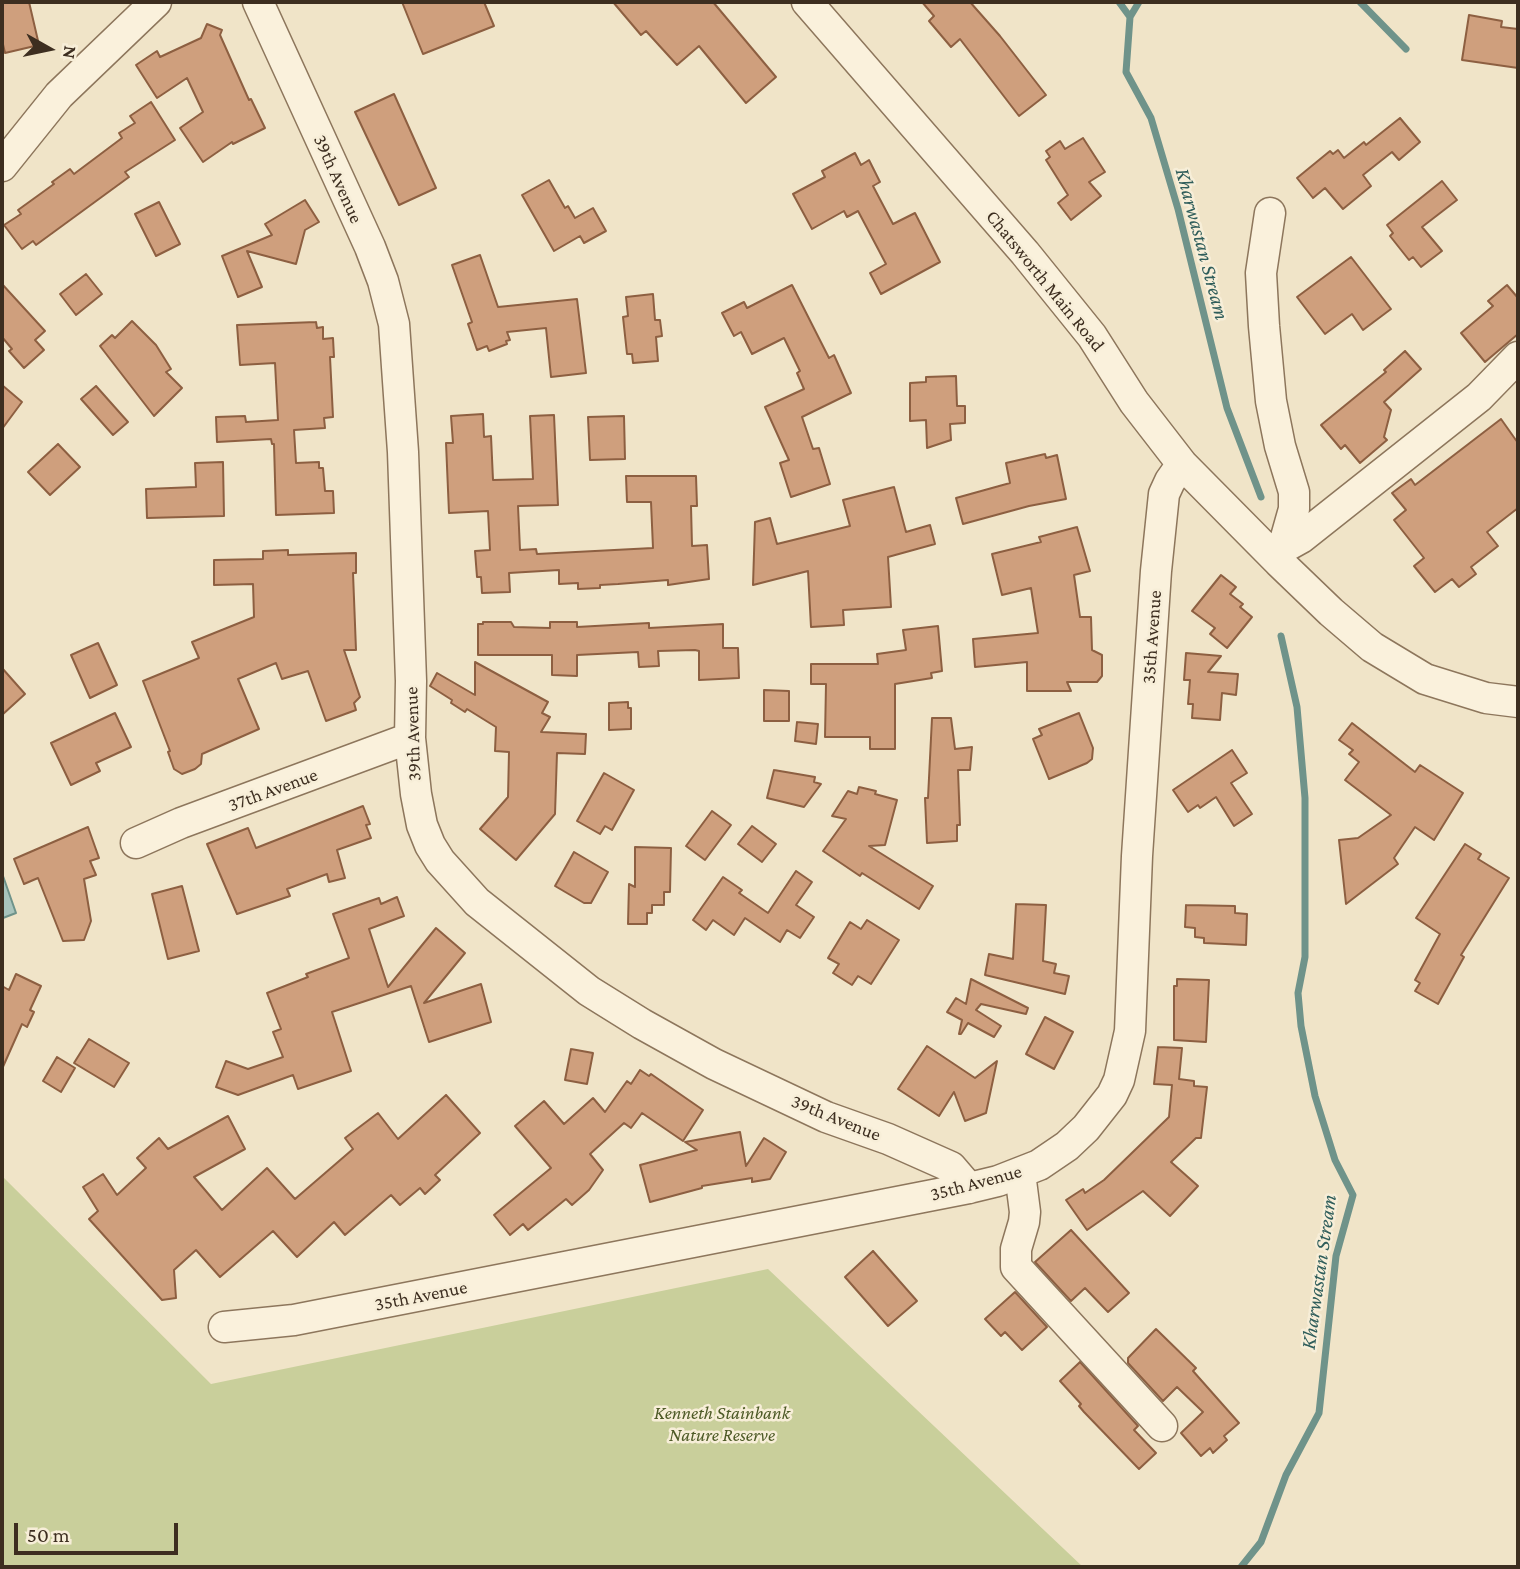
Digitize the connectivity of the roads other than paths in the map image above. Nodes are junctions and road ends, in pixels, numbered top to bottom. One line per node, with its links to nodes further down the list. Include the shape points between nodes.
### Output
1 (156, 2): 4 (street, via 59,95)
2 (258, 2): 10 (street, 39th Avenue, via 370,247 394,324 404,464)
3 (807, 2): 7 (street, Chatsworth Main Road, via 1026,253 1092,336 1134,402)
4 (2, 166)
5 (1270, 213): 8 (street, via 1261,273 1264,326 1271,401 1294,492)
6 (1518, 357): 8 (street, via 1479,397)
7 (1182, 464): 8 (street, Chatsworth Main Road); 12 (street, 35th Avenue, via 1164,494 1156,571 1126,1055 1112,1095 1086,1128)
8 (1281, 555): 9 (street, Chatsworth Main Road, via 1331,612 1372,647 1425,679 1486,698)
9 (1518, 702)
10 (410, 738): 11 (street, 37th Avenue); 13 (street, 39th Avenue, via 416,794 430,845 477,902 530,946 589,990 666,1037 826,1117 941,1162)
11 (136, 843)
12 (1020, 1173): 13 (street, 35th Avenue); 15 (street, via 1024,1222 1016,1267)
13 (969, 1188): 14 (street, 35th Avenue, via 294,1320)
14 (224, 1327)
15 (1162, 1426)

